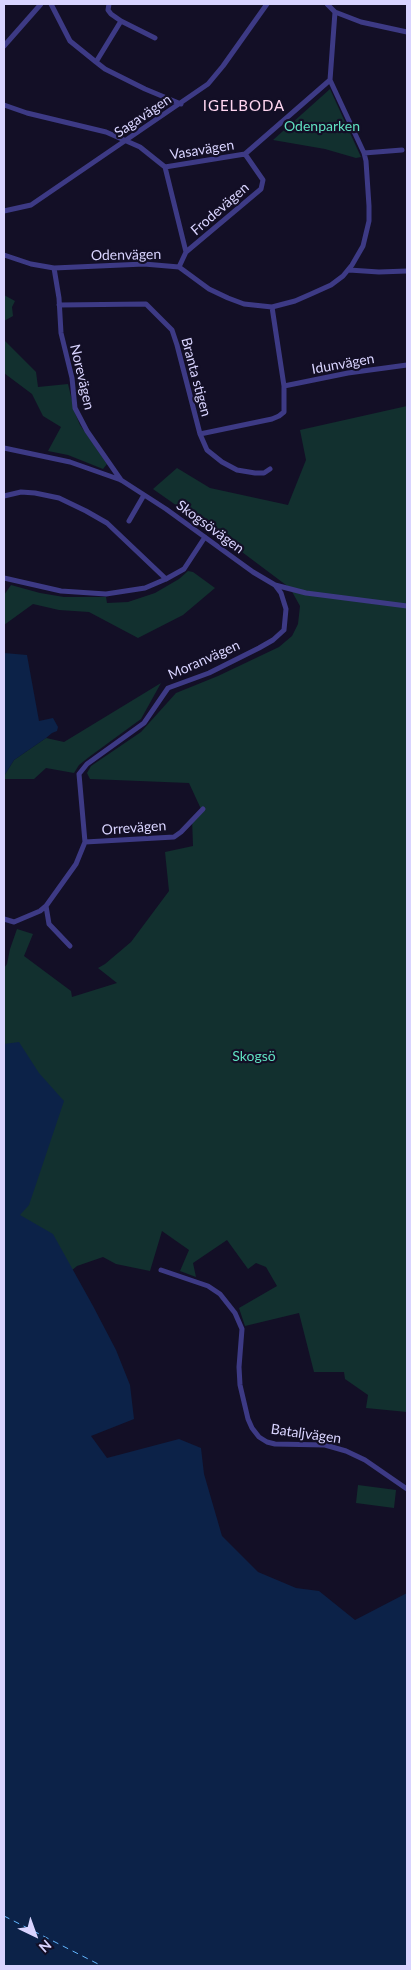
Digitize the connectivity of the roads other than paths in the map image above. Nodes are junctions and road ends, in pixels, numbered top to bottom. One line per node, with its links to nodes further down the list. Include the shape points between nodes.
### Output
1 (40, 4): 10 (street)
2 (51, 4): 11 (street, via 70,41)
3 (109, 4): 7 (street, via 108,10)
4 (267, 4): 13 (street, Sagavägen, via 215,78)
5 (327, 4): 6 (street)
6 (335, 12): 8 (street, via 361,22); 12 (street, Odenvägen)
7 (121, 21): 9 (street); 11 (street)
8 (407, 32)
9 (155, 38)
10 (4, 46)
11 (96, 62): 13 (street)
12 (330, 80): 17 (street, Odenvägen); 18 (street, Vasavägen)
13 (181, 104): 15 (street, Sagavägen)
14 (4, 105): 15 (street, Vasavägen)
15 (126, 140): 19 (street, Vasavägen); 20 (street, Sagavägen, via 31,205)
16 (402, 150): 17 (street)
17 (364, 153): 25 (street, Odenvägen, via 369,221 363,246)
18 (245, 154): 19 (street, Vasavägen); 21 (street, Frodevägen, via 263,180 261,189)
19 (166, 167): 21 (street)
20 (4, 212)
21 (186, 252): 23 (street)
22 (4, 255): 24 (street, Odenvägen)
23 (178, 267): 24 (street, Odenvägen, via 144,264); 28 (street, Odenvägen, via 228,298 244,304)
24 (54, 268): 27 (street, Norevägen)
25 (349, 270): 26 (street); 28 (street, Odenvägen, via 322,290)
26 (407, 271)
27 (59, 305): 31 (street, Branta stigen, via 146,304 151,308 168,325 178,345); 34 (street, Norevägen, via 61,333 76,408)
28 (272, 307): 30 (street)
29 (407, 366): 30 (street, Idunvägen, via 348,373)
30 (284, 386): 31 (street, via 284,412 279,416)
31 (200, 434): 33 (street, Branta stigen, via 207,450 237,470 255,474)
32 (4, 448): 34 (street, Skogsövägen, via 70,462)
33 (270, 469)
34 (121, 480): 35 (street, Skogsövägen)
35 (144, 495): 37 (street); 38 (street, Skogsövägen)
36 (4, 496): 40 (street, via 28,492 59,498 86,510 108,523)
37 (129, 521)
38 (205, 537): 40 (street, via 184,569); 41 (street, Skogsövägen)
39 (4, 578): 40 (street, via 61,590 106,594 144,588)
40 (166, 579)
41 (275, 585): 42 (street, Skogsövägen, via 306,593); 44 (street, Moranvägen, via 286,609 286,624 280,635 209,673 168,688 144,722 83,768 79,783)
42 (407, 606)
43 (203, 809): 44 (street, Orrevägen, via 174,837)
44 (85, 842): 45 (street, Moranvägen, via 76,864)
45 (46, 906): 46 (street, Moranvägen, via 14,922); 47 (street, via 49,924)
46 (4, 919)
47 (70, 946)
48 (161, 1270): 49 (street, Bataljvägen, via 208,1286 220,1294 235,1313 242,1329 240,1385 248,1419 259,1437 275,1444 325,1445 346,1451)
49 (407, 1489)

